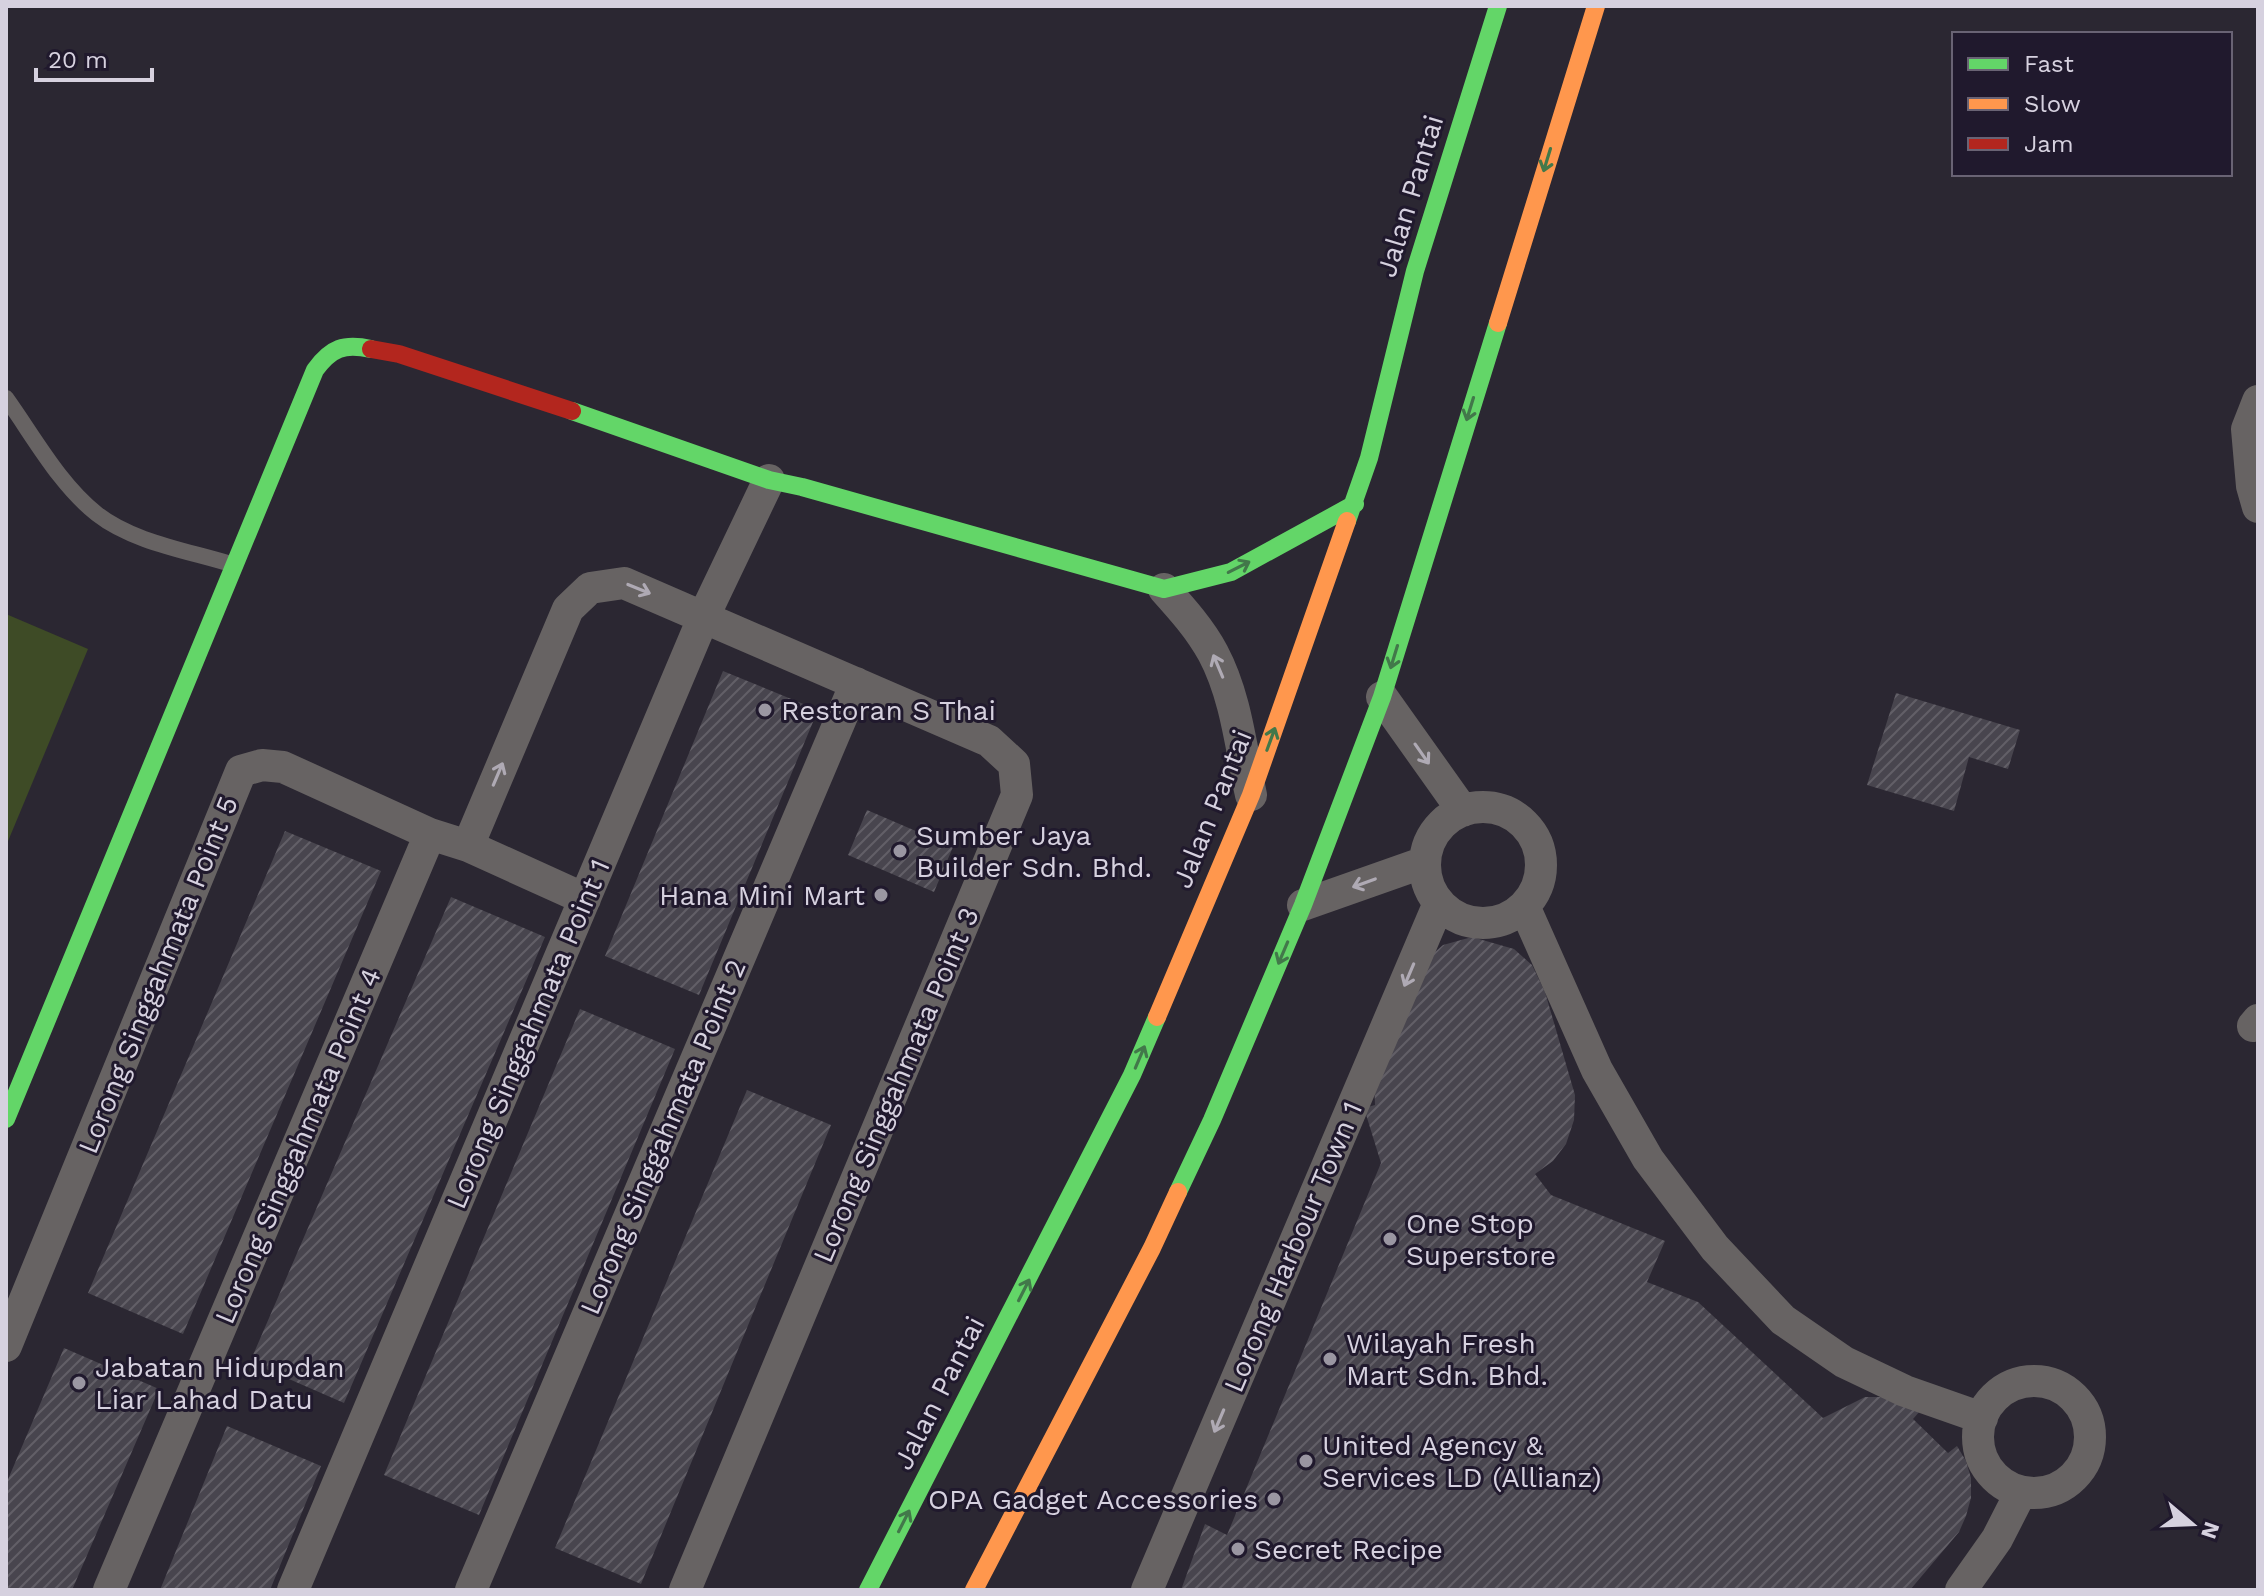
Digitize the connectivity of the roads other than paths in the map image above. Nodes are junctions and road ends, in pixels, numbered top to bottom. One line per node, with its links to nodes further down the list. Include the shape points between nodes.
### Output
1 (1498, 6): 5 (street, Jalan Pantai)
2 (1515, 6): 5 (street)
3 (1596, 6): 6 (street)
4 (1571, 22): 6 (street)
5 (1475, 79): 10 (street, Jalan Pantai, via 1415,271)
6 (1560, 115): 16 (street, one-way to 16)
7 (6, 398): 12 (lane, via 64,480 97,514 133,534)
8 (2258, 401): 11 (street, via 2247,429)
9 (769, 480): 12 (street, via 399,354 340,348 327,354 315,370); 13 (street); 14 (street, Lorong Singgahmata Point 1)
10 (1355, 504): 13 (street, one-way to 10, via 1231,572); 17 (street, Jalan Pantai, one-way to 10)
11 (2258, 507)
12 (234, 565): 26 (street)
13 (1164, 589): 17 (street, one-way to 13, via 1230,694 1213,654)
14 (704, 616): 15 (street, Lorong Singgahmata Point 3); 20 (street, Lorong Singgahmata Point 3, one-way to 14, via 568,609 590,588 624,583); 22 (street, Lorong Singgahmata Point 1)
15 (856, 683): 33 (street, Lorong Singgahmata Point 2); 34 (street, Lorong Singgahmata Point 3, via 989,741 1014,764 1017,795)
16 (1382, 697): 18 (street, one-way to 18); 24 (street)
17 (1251, 795): 35 (street, Jalan Pantai, one-way to 17, via 1132,1075)
18 (1463, 811): 21 (street, via 1436,831); 25 (street, via 1502,810 1532,833 1541,871)
19 (430, 834): 20 (street, Lorong Singgahmata Point 5); 28 (street, Lorong Singgahmata Point 5, via 283,767 241,771); 31 (street, Lorong Singgahmata Point 4)
20 (468, 846): 22 (street, Lorong Singgahmata Point 5)
21 (1425, 862): 23 (street); 24 (street, one-way to 24)
22 (585, 899): 32 (street, Lorong Singgahmata Point 1)
23 (1439, 903): 25 (street, via 1472,923 1491,923); 37 (street, Lorong Harbour Town 1, one-way to 37)
24 (1303, 905): 36 (street, one-way to 36, via 1152,1248)
25 (1524, 906): 29 (street, via 1597,1070 1648,1159 1715,1248 1783,1320 1844,1362)
26 (13, 1084): 27 (street)
27 (6, 1119)
28 (6, 1346)
29 (1982, 1418): 30 (street, via 1978,1441 1985,1464 2000,1482); 30 (street, via 1994,1398 2013,1385 2037,1381 2059,1386 2078,1401 2088,1422 2090,1445 2082,1467 2066,1484 2045,1493)
30 (2021, 1492): 38 (street, via 1997,1539)
31 (109, 1590)
32 (293, 1590)
33 (471, 1590)
34 (685, 1590)
35 (868, 1590)
36 (974, 1590)
37 (1147, 1590)
38 (1961, 1590)

